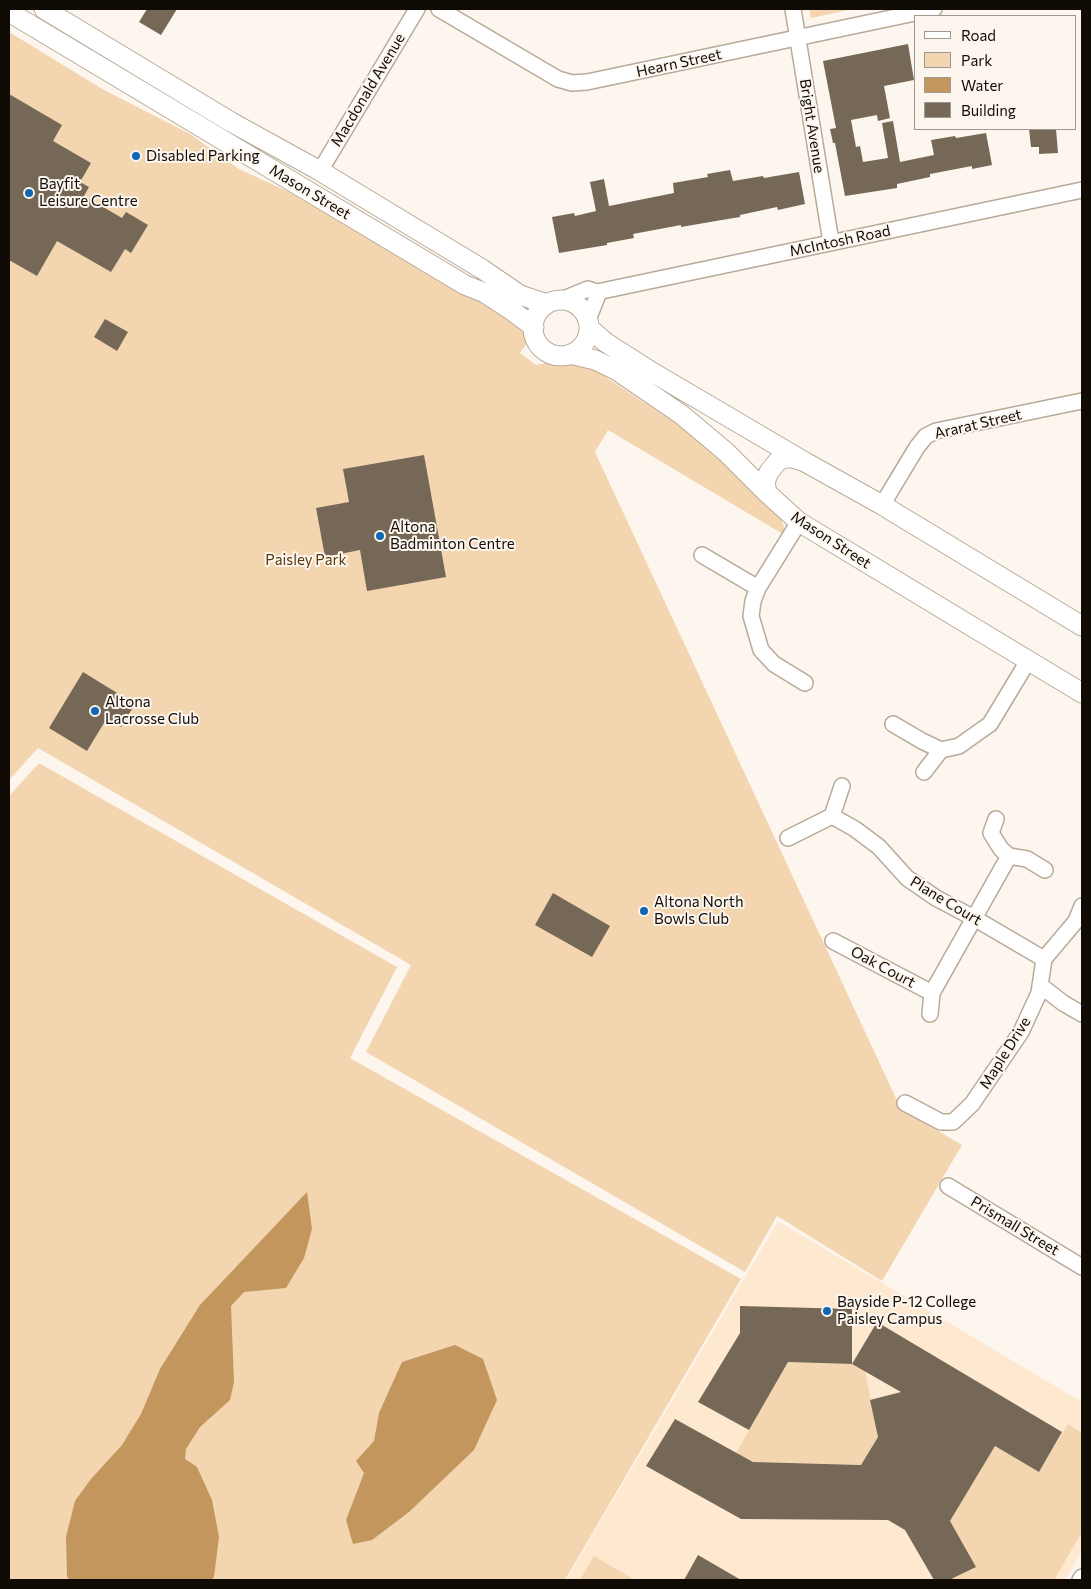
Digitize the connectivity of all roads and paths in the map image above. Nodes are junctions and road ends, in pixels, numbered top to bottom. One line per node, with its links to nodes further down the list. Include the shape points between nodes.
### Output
1 (44, 9): 8 (street, Mason Street)
2 (417, 9): 10 (street, Macdonald Avenue)
3 (439, 9): 7 (street, Hearn Street, via 558,79 572,83)
4 (793, 9): 7 (street, Bright Avenue)
5 (934, 9): 7 (street, Hearn Street)
6 (9, 12): 9 (street, Mason Street)
7 (798, 37): 12 (street, Bright Avenue)
8 (231, 122): 9 (street); 10 (street, Mason Street)
9 (221, 139): 16 (street, Mason Street, via 465,285 485,293)
10 (320, 171): 14 (street, Mason Street, via 520,295)
11 (1082, 190): 12 (street, McIntosh Road)
12 (831, 242): 13 (street, McIntosh Road)
13 (597, 292): 14 (street, McIntosh Road, via 588,289); 15 (street)
14 (554, 302): 15 (street, via 568,301 581,308); 16 (street, via 537,314)
15 (588, 324): 17 (street, via 588,335 582,347); 19 (street, via 605,342)
16 (534, 327): 17 (street, via 537,341 545,350 558,355)
17 (570, 354): 20 (street, Mason Street, via 595,360 616,370 682,415 726,452)
18 (1082, 401): 21 (street, Ararat Street, via 936,431 926,436)
19 (804, 462): 20 (street, via 784,458 777,462 765,482); 21 (street)
20 (766, 493): 22 (street, Mason Street)
21 (882, 505): 25 (street)
22 (799, 522): 24 (street); 26 (street, Mason Street)
23 (702, 555): 24 (street)
24 (758, 588): 27 (street, via 751,616 761,650 774,664)
25 (1082, 626)
26 (1028, 661): 28 (street, Mason Street); 30 (street, via 990,724 959,746)
27 (805, 683)
28 (1082, 693)
29 (893, 724): 30 (street)
30 (941, 750): 31 (street)
31 (924, 772)
32 (842, 786): 33 (street)
33 (832, 816): 35 (street); 39 (street, Plane Court, via 879,847 907,878)
34 (996, 819): 36 (street, via 990,833)
35 (788, 838)
36 (1009, 856): 37 (street, via 1027,859); 39 (street, Oak Court)
37 (1045, 870)
38 (1082, 906): 41 (street, via 1076,921)
39 (974, 918): 41 (street, Plane Court); 43 (street, Oak Court)
40 (833, 942): 43 (street, Oak Court)
41 (1044, 959): 42 (street, Maple Drive)
42 (1040, 985): 45 (street); 46 (street, Maple Drive, via 1021,1032 972,1104 954,1122 940,1122)
43 (932, 993): 44 (street, Oak Court)
44 (930, 1014)
45 (1082, 1014)
46 (905, 1102)
47 (948, 1186): 48 (street, Prismall Street)
48 (1082, 1266)

